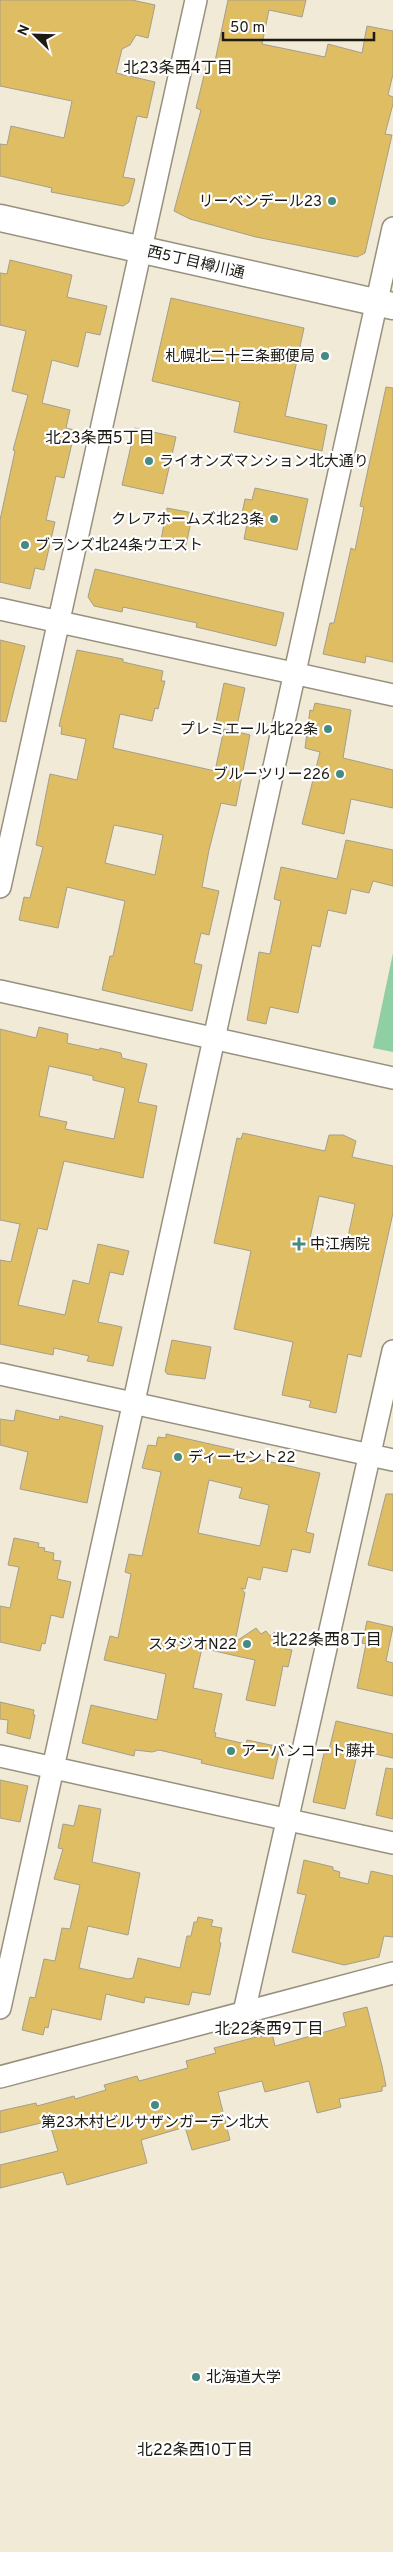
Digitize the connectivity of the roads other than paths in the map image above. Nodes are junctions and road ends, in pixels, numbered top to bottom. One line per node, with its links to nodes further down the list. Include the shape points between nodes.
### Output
1 (196, 0): 4 (street)
2 (0, 218): 4 (street, 西5丁目樽川通)
3 (393, 228): 5 (street)
4 (142, 250): 5 (street, 西5丁目樽川通); 7 (street)
5 (385, 304): 8 (street)
6 (0, 609): 7 (street)
7 (59, 622): 8 (street); 10 (street)
8 (296, 674): 9 (street); 12 (street)
9 (393, 696)
10 (0, 887)
11 (0, 991): 12 (street)
12 (214, 1038): 13 (street); 16 (street)
13 (393, 1078)
14 (393, 1351): 17 (street)
15 (0, 1374): 16 (street)
16 (134, 1403): 17 (street); 20 (street)
17 (370, 1455): 18 (street); 21 (street)
18 (393, 1460)
19 (0, 1756): 20 (street)
20 (54, 1768): 21 (street); 24 (street)
21 (289, 1820): 22 (street); 25 (street)
22 (393, 1843)
23 (393, 1974): 25 (street)
24 (0, 2008)
25 (244, 2012): 26 (street)
26 (0, 2078)

